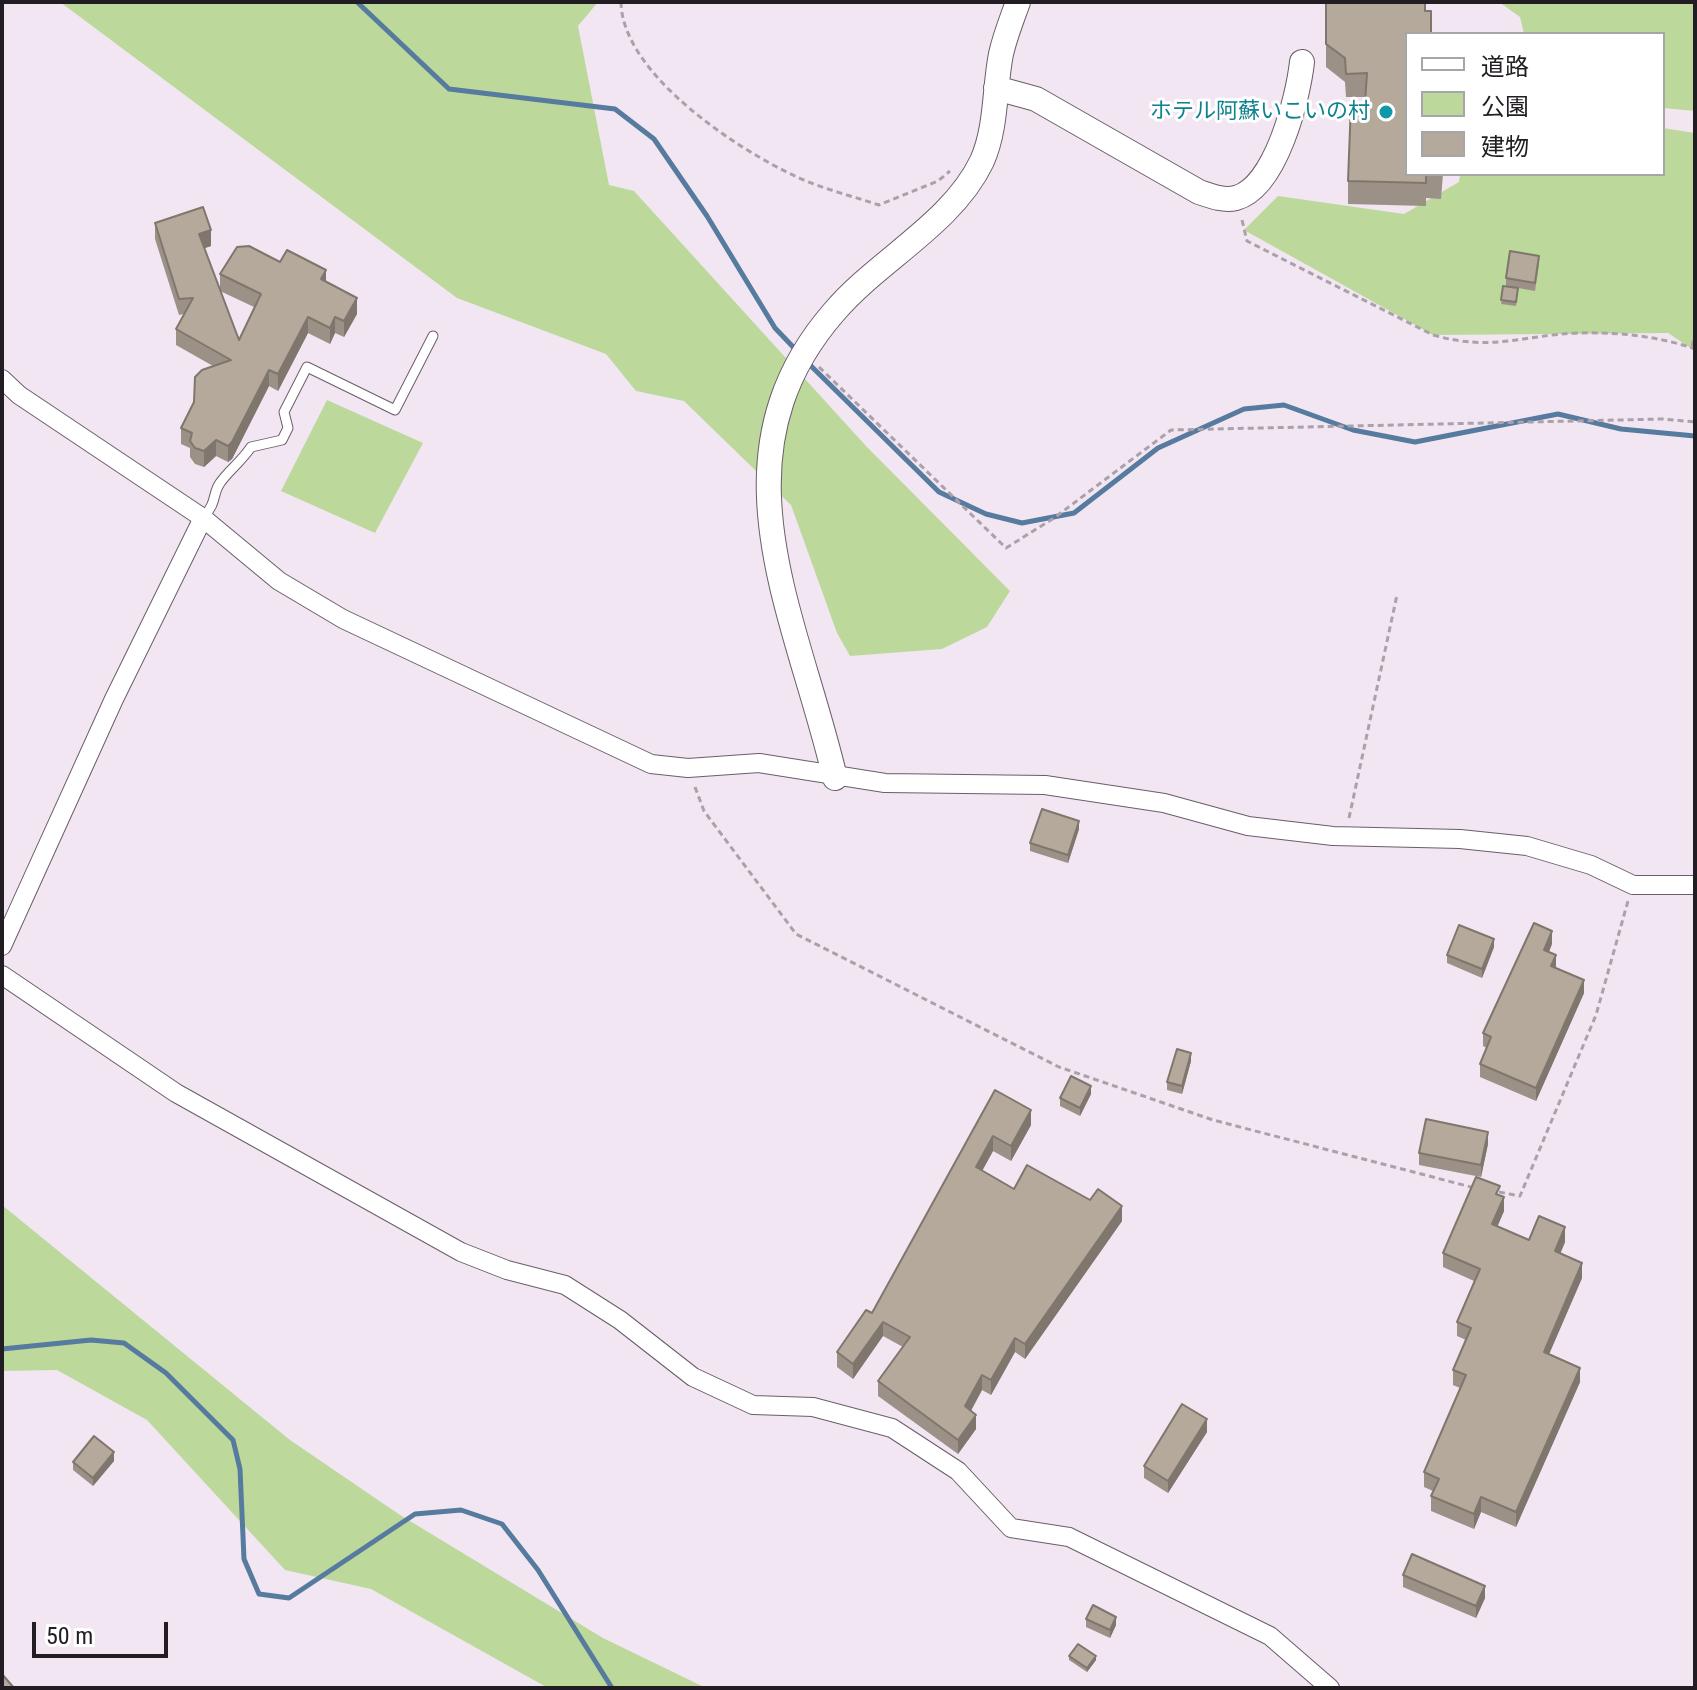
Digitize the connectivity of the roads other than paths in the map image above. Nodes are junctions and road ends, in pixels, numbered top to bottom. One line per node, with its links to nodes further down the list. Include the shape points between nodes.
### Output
1 (1018, 2): 3 (street)
2 (1302, 62): 3 (street, via 1299,94 1276,151 1252,189 1236,198 1199,192 1036,99)
3 (996, 88): 7 (street, via 990,136 967,186 834,311 791,374 771,440 769,534)
4 (433, 336): 6 (lane, via 395,410 307,367 284,412 288,428 282,440 251,447 219,484 215,504)
5 (2, 379): 6 (street)
6 (203, 518): 7 (street, via 279,581 343,619 651,764 688,768 759,763); 9 (street)
7 (835, 778): 8 (street, via 1045,785 1164,803 1248,826 1527,846 1591,865 1633,885)
8 (1695, 885)
9 (2, 946)
10 (2, 975): 11 (street, via 176,1093 448,1244 507,1270 565,1285 693,1377 753,1405 813,1407 892,1428 958,1471 1011,1528 1069,1537 1270,1636)
11 (1330, 1688)

